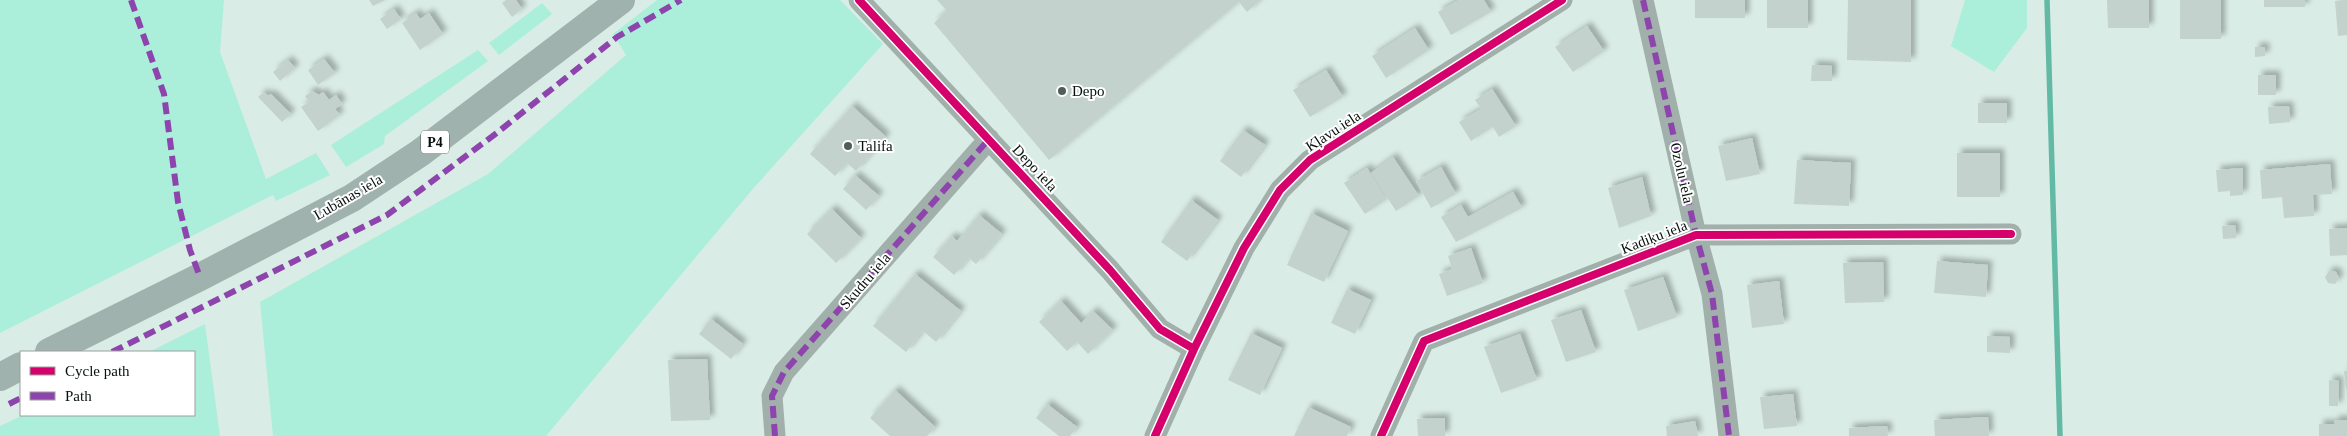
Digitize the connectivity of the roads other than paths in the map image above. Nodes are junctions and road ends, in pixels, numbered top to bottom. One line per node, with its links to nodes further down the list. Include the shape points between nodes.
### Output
1 (622, 0): 9 (main road, Lubānas iela / P4, via 420,153 352,198)
2 (859, 0): 5 (street, Depo iela)
3 (1562, 0): 8 (street, Kļavu iela, via 1310,160 1280,190 1249,240)
4 (1643, 0): 7 (street, Ozolu iela)
5 (989, 139): 8 (street, Depo iela, via 1160,329); 12 (street, Skudru iela, via 784,372 772,396)
6 (2011, 234): 7 (street, Kadiķu iela)
7 (1696, 235): 14 (street, Kadiķu iela, via 1424,341); 15 (street, Ozolu iela, via 1712,294)
8 (1194, 349): 13 (street, Kļavu iela)
9 (51, 351)
10 (20, 367): 11 (main road)
11 (0, 377)
12 (775, 436)
13 (1155, 436)
14 (1381, 436)
15 (1729, 436)

